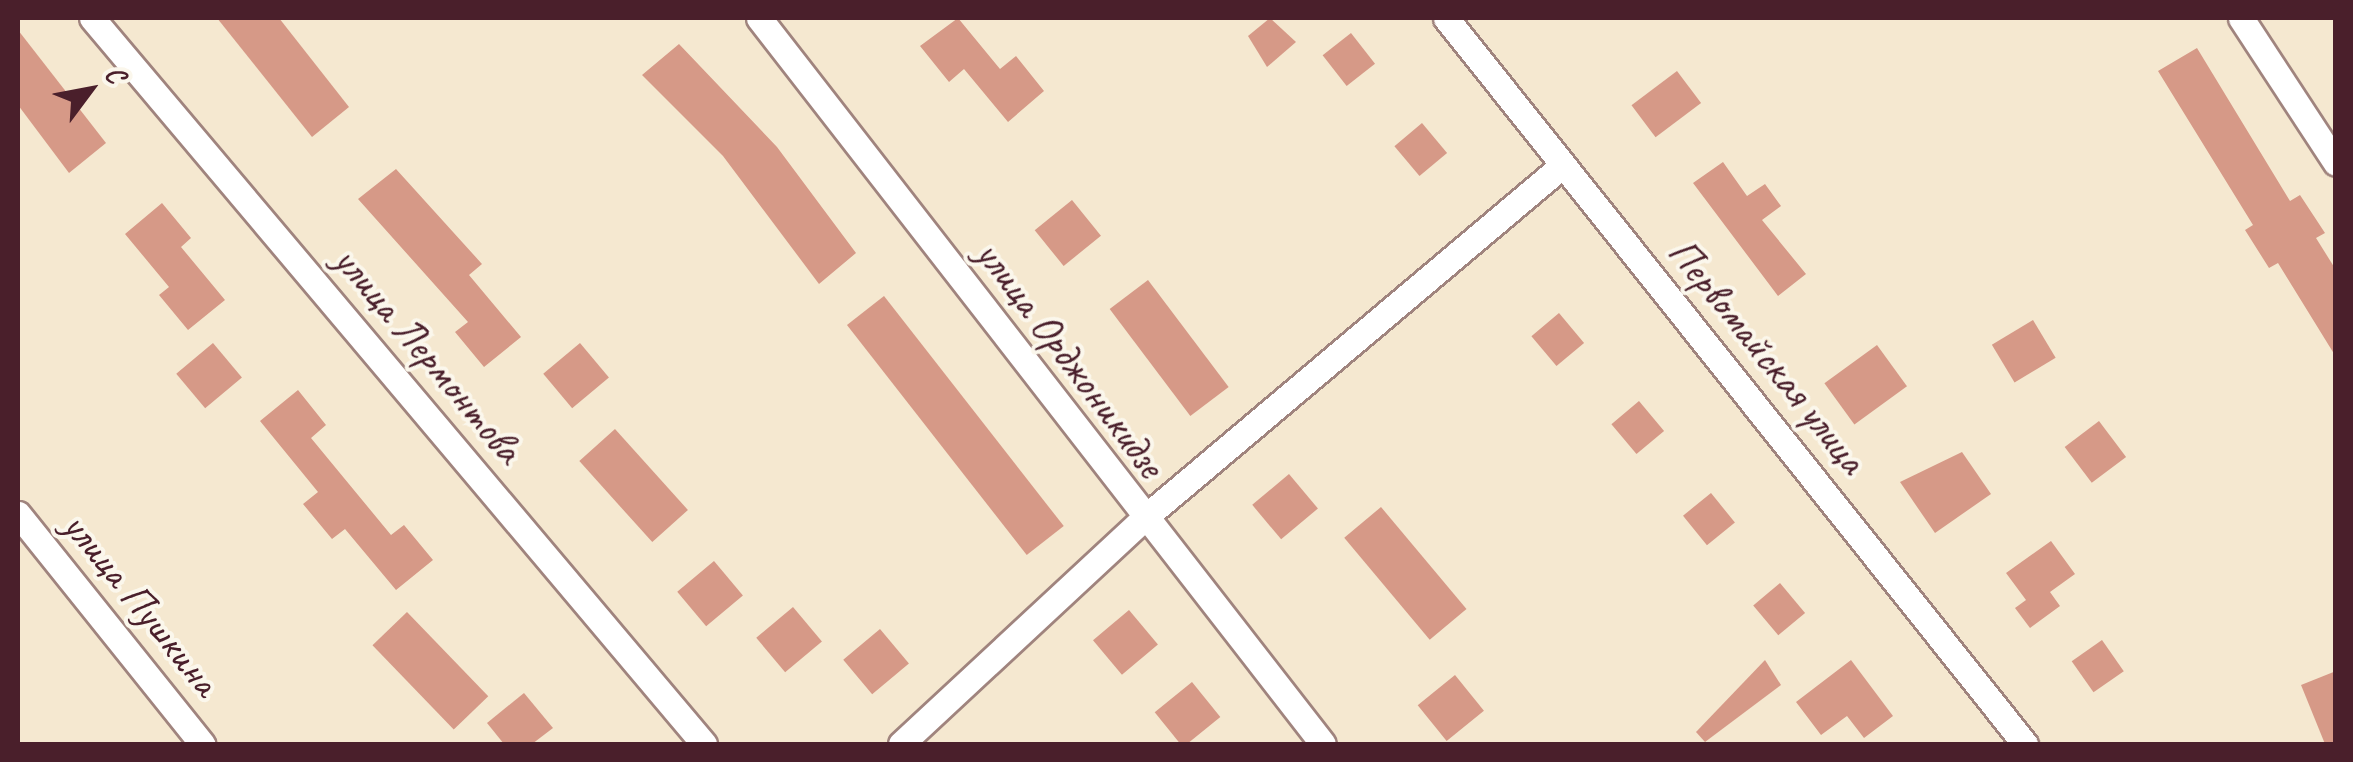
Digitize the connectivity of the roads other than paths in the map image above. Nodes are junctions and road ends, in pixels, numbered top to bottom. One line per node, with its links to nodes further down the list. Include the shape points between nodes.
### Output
1 (92, 18): 10 (street, улица Лермонтова)
2 (759, 18): 8 (street, улица Орджоникидзе)
3 (1446, 18): 6 (street, Первомайская улица)
4 (2241, 18): 5 (street)
5 (2336, 163)
6 (1563, 165): 8 (street); 13 (street, Первомайская улица)
7 (18, 514): 9 (street, улица Пушкина)
8 (1143, 520): 11 (street); 12 (street, улица Орджоникидзе)
9 (202, 744)
10 (704, 744)
11 (901, 744)
12 (1323, 744)
13 (2025, 744)

